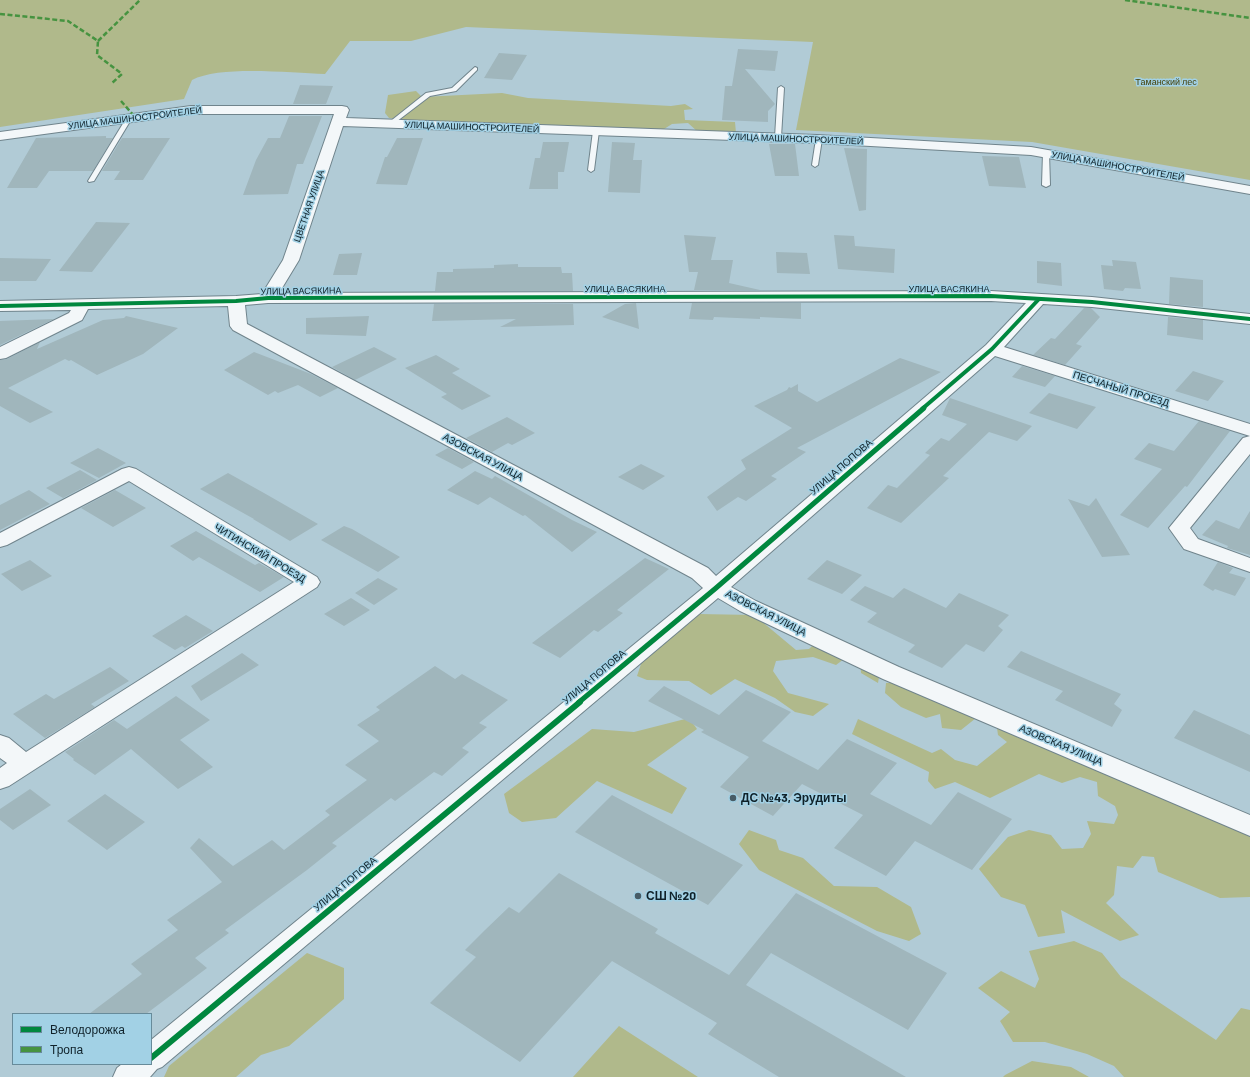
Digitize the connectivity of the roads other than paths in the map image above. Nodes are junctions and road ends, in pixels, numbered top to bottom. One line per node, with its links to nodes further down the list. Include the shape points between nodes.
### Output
1 (475, 69): 5 (lane, via 454,90 428,94)
2 (781, 88): 8 (lane)
3 (340, 116): 4 (street, УЛИЦА МАШИНОСТРОИТЕЛЕЙ, via 191,110); 5 (street, УЛИЦА МАШИНОСТРОИТЕЛЕЙ); 16 (street, ЦВЕТНАЯ УЛИЦА, via 290,260)
4 (129, 118): 7 (street, УЛИЦА МАШИНОСТРОИТЕЛЕЙ); 13 (lane)
5 (390, 124): 6 (street, УЛИЦА МАШИНОСТРОИТЕЛЕЙ)
6 (596, 131): 8 (street, УЛИЦА МАШИНОСТРОИТЕЛЕЙ); 12 (lane)
7 (0, 136)
8 (778, 138): 9 (street, УЛИЦА МАШИНОСТРОИТЕЛЕЙ)
9 (819, 139): 10 (street, УЛИЦА МАШИНОСТРОИТЕЛЕЙ); 11 (lane)
10 (1046, 153): 14 (lane); 15 (street, УЛИЦА МАШИНОСТРОИТЕЛЕЙ)
11 (815, 165)
12 (591, 170)
13 (91, 180)
14 (1046, 185)
15 (1250, 190)
16 (268, 298): 17 (street, УЛИЦА ВАСЯКИНА, via 991,296); 18 (street, УЛИЦА ВАСЯКИНА)
17 (1039, 299): 21 (street, УЛИЦА ВАСЯКИНА, via 1092,302); 22 (street, УЛИЦА ПОПОВА)
18 (236, 302): 19 (street, УЛИЦА ВАСЯКИНА); 28 (street, АЗОВСКАЯ УЛИЦА, via 239,326 693,569)
19 (83, 304): 20 (street, УЛИЦА ВАСЯКИНА); 23 (street, via 76,316)
20 (0, 306)
21 (1250, 319)
22 (992, 349): 24 (street, ПЕСЧАНЫЙ ПРОЕЗД); 28 (street, УЛИЦА ПОПОВА)
23 (0, 354)
24 (1250, 430)
25 (1250, 442): 27 (street, via 1179,528 1191,544)
26 (0, 541): 30 (street, ЧИТИНСКИЙ ПРОЕЗД, via 129,473 309,582)
27 (1250, 565)
28 (716, 588): 32 (street, АЗОВСКАЯ УЛИЦА, via 748,606 891,673); 33 (street, УЛИЦА ПОПОВА)
29 (0, 744): 30 (street)
30 (24, 764): 31 (street, ЧИТИНСКИЙ ПРОЕЗД)
31 (0, 780)
32 (1250, 826)
33 (152, 1057)
34 (143, 1065): 35 (street)
35 (128, 1077)

